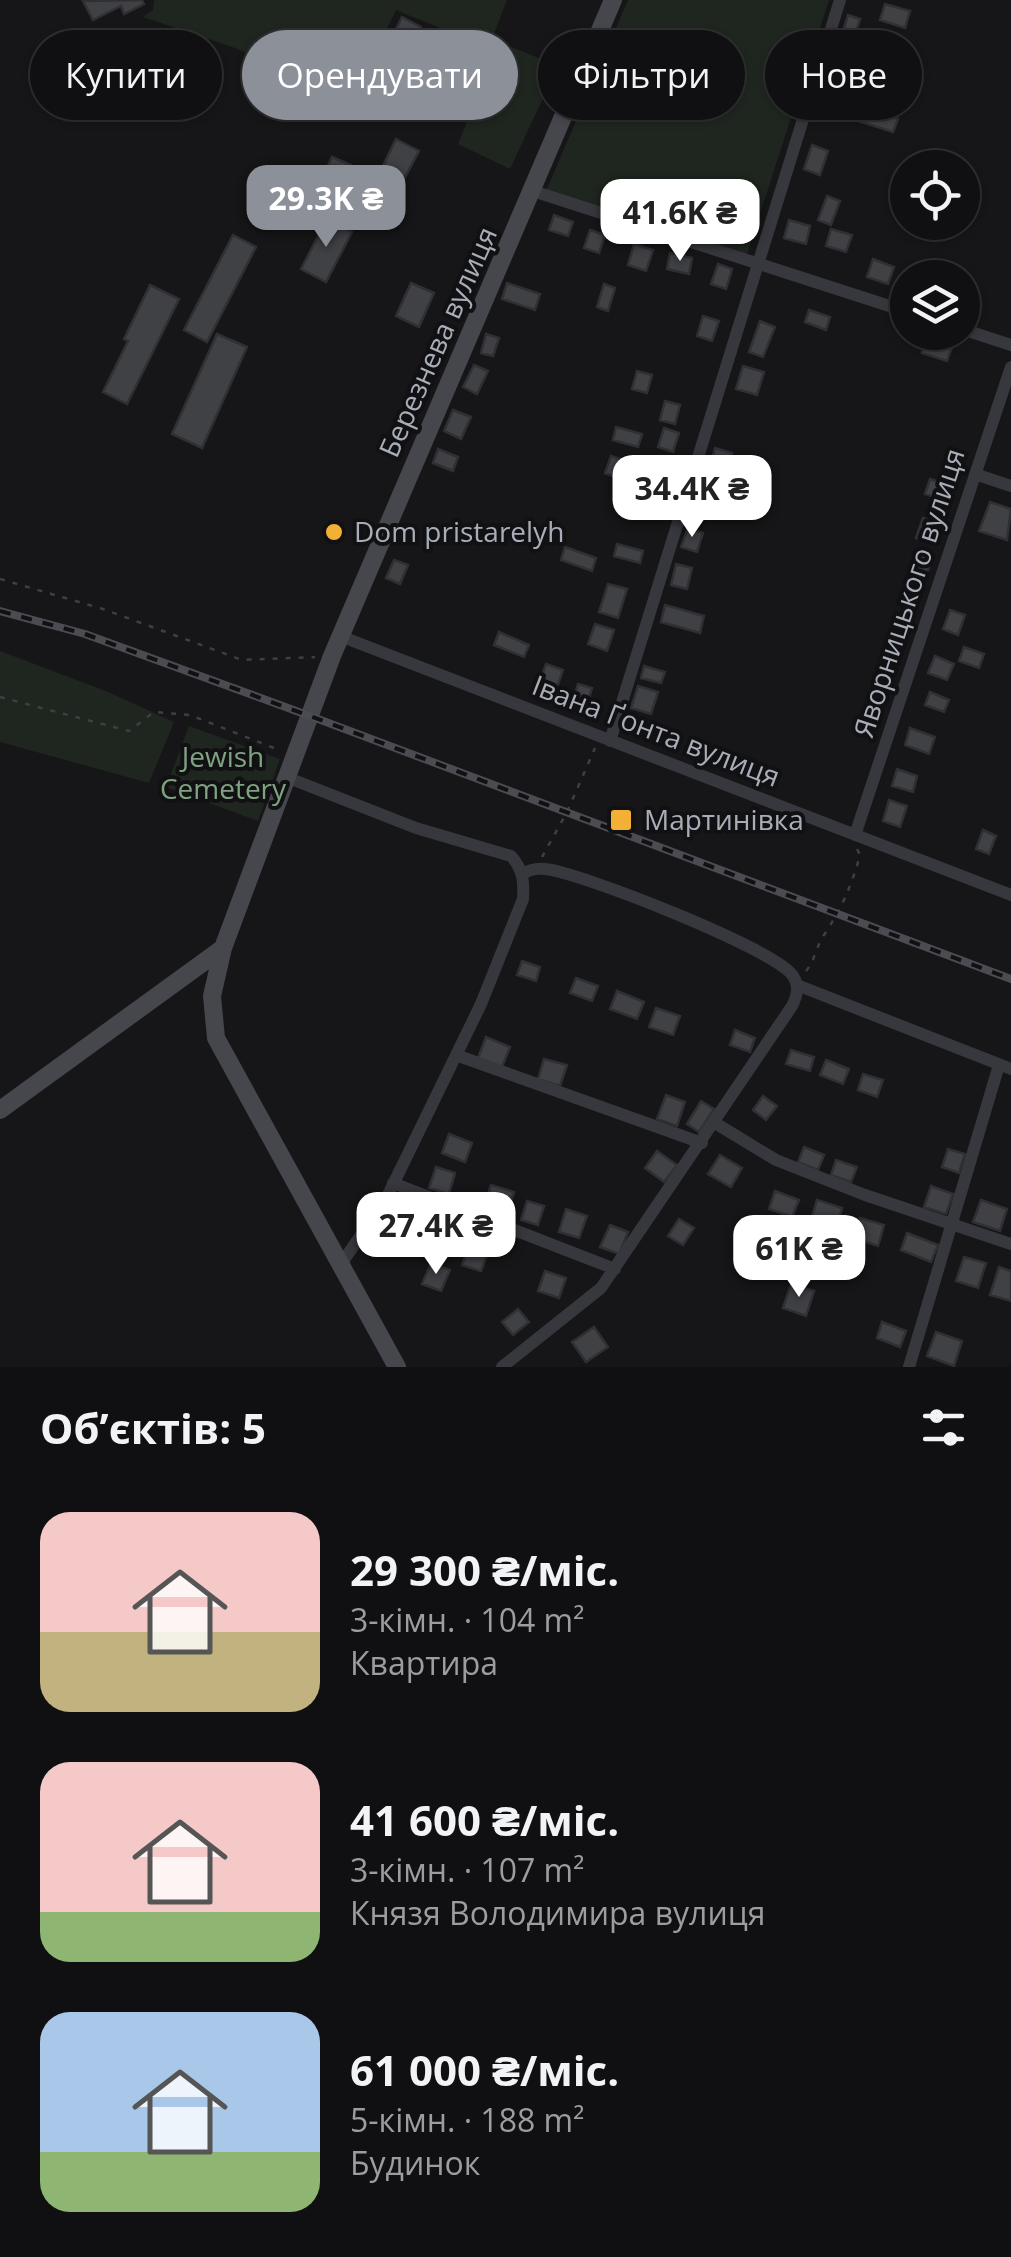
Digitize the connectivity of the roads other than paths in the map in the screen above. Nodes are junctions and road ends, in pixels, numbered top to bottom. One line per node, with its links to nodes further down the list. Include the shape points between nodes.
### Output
1 (613, 0): 3 (main road, Березнева вулиця)
2 (840, 0): 4 (street)
3 (533, 191): 4 (street); 11 (main road, Березнева вулиця)
4 (756, 263): 5 (street); 12 (street)
5 (890, 306)
6 (980, 335): 7 (street)
7 (1011, 345)
8 (1011, 367): 9 (street, Яворницького вулиця)
9 (976, 474): 10 (street); 14 (street, Яворницького вулиця)
10 (1011, 486)
11 (340, 636): 12 (street, Івана Ґонта вулиця); 13 (main road, Березнева вулиця)
12 (604, 738): 14 (street, Івана Ґонта вулиця)
13 (286, 777): 15 (street, via 416,828 511,856); 17 (main road, Березнева вулиця)
14 (855, 835): 16 (street, Івана Ґонта вулиця)
15 (527, 872): 18 (street, via 544,868 575,876 742,942 776,959); 19 (street, via 523,899)
16 (1011, 895)
17 (223, 948): 21 (main road); 27 (main road, Березнева вулиця, via 212,996 216,1038)
18 (797, 985): 20 (street); 22 (street, via 792,1006)
19 (456, 1055): 23 (street); 24 (street)
20 (1005, 1067): 25 (street)
21 (0, 1110)
22 (715, 1123): 23 (street); 25 (street, via 776,1160)
23 (702, 1142): 28 (street)
24 (394, 1183): 27 (street); 28 (street)
25 (951, 1224): 26 (street); 31 (street)
26 (1011, 1244)
27 (341, 1264): 29 (main road, Березнева вулиця)
28 (615, 1269): 30 (street, via 602,1288)
29 (397, 1367)
30 (502, 1367)
31 (909, 1367)

